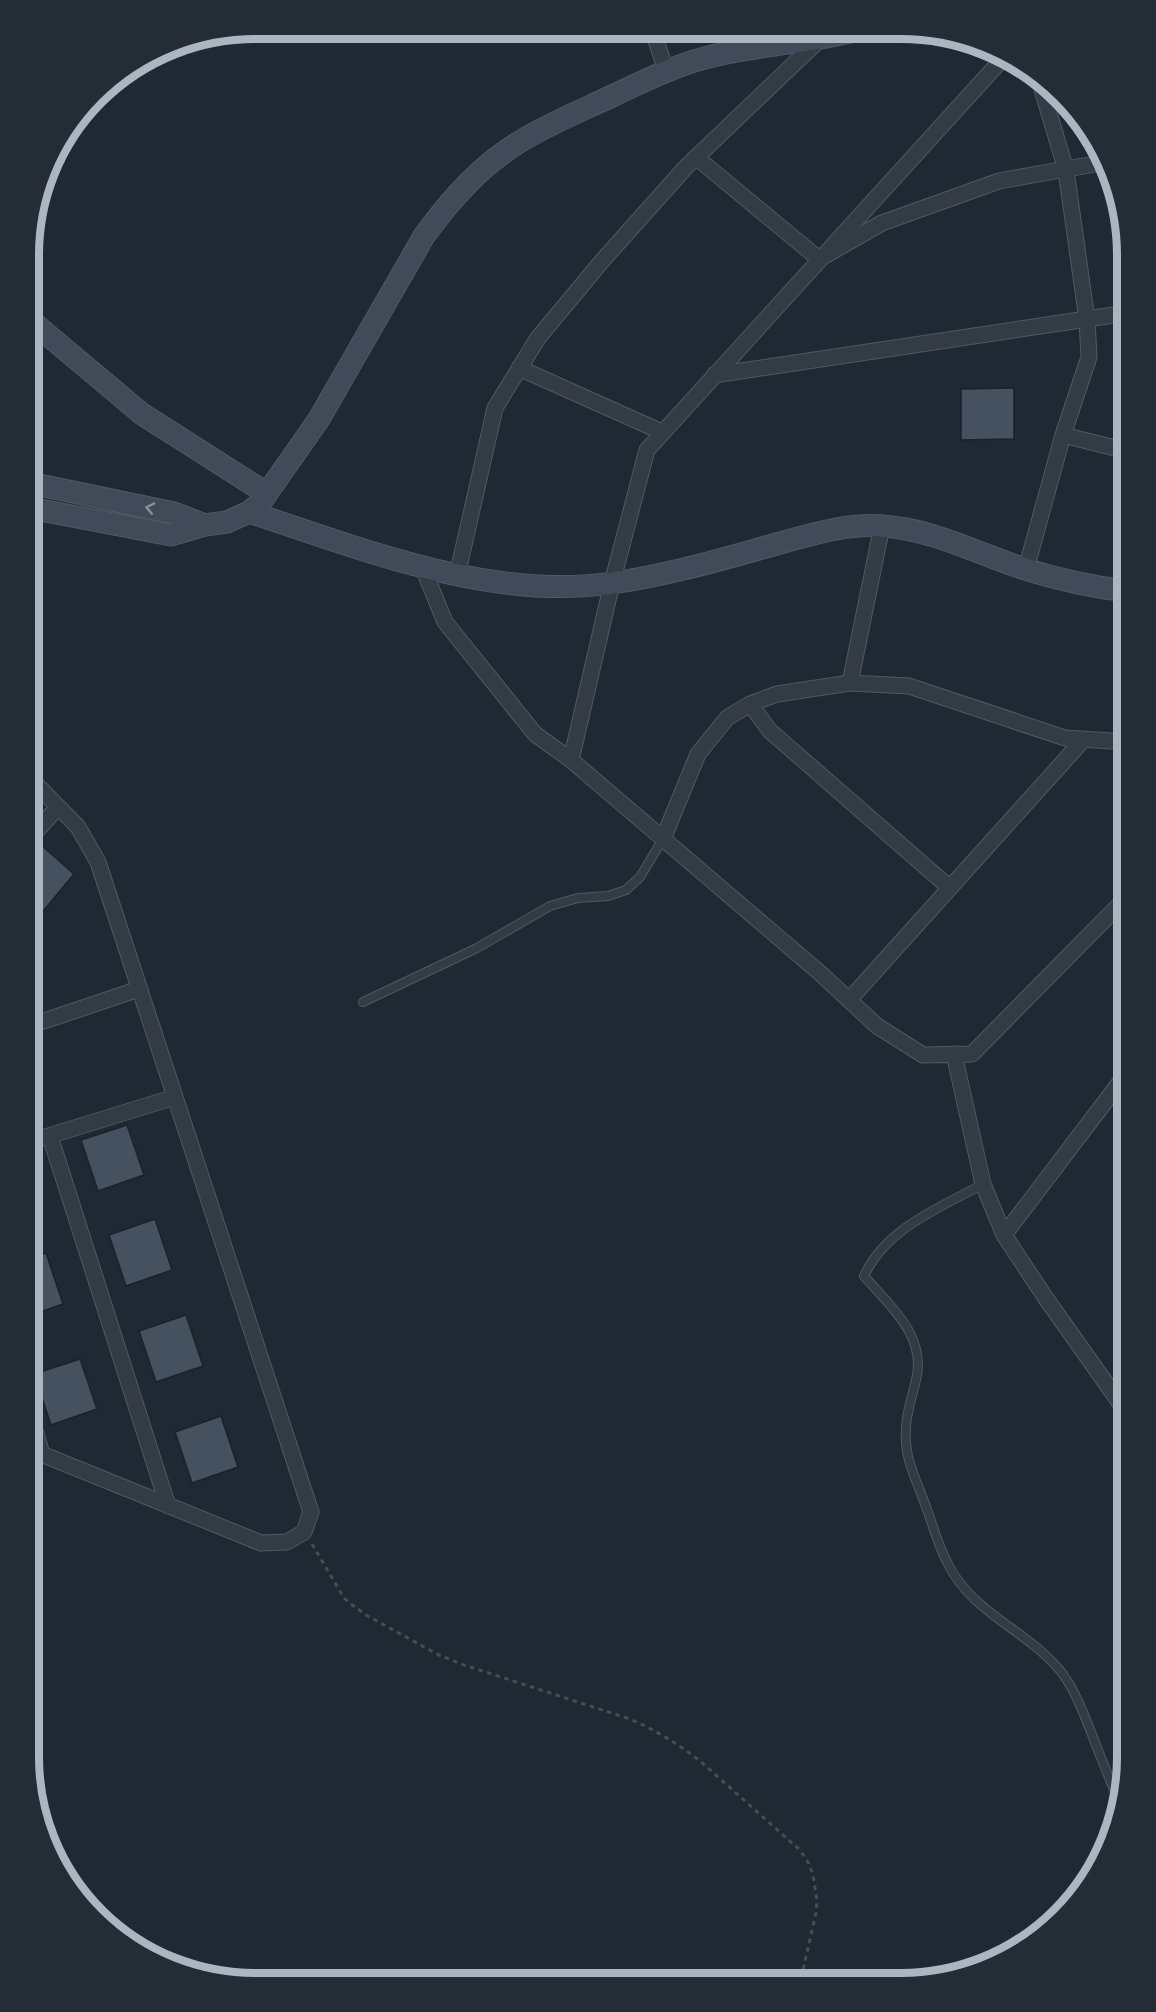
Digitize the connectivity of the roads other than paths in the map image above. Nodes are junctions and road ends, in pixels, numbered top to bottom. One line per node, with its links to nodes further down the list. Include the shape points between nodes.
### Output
1 (656, 39): 4 (street)
2 (820, 39): 4 (street, via 721,54); 6 (street)
3 (999, 62): 9 (street)
4 (666, 71): 19 (street, via 548,126 494,160 468,183 424,236 319,419)
5 (1043, 92): 8 (street)
6 (697, 158): 9 (street); 13 (street, via 602,261 538,338)
7 (1097, 164): 8 (street)
8 (1065, 170): 9 (street, via 999,181 882,223); 11 (street)
9 (819, 259): 14 (street)
10 (1117, 315): 11 (street)
11 (1087, 320): 14 (street); 16 (street, via 1089,357)
12 (39, 328): 19 (street, via 142,414)
13 (519, 368): 15 (street); 26 (street, via 495,408)
14 (714, 375): 15 (street)
15 (662, 432): 27 (street, via 647,450)
16 (1063, 435): 17 (street); 25 (street)
17 (1117, 448)
18 (39, 485): 22 (street, one-way to 18, via 174,513)
19 (266, 493): 21 (street)
20 (39, 510): 22 (street, via 171,535)
21 (249, 512): 22 (street, via 233,520); 24 (street)
22 (205, 525)
23 (882, 526): 25 (street, via 939,537); 27 (street, via 839,528 710,563); 29 (street)
24 (423, 568): 26 (street); 33 (street, via 445,622 536,734)
25 (1026, 569): 28 (street)
26 (457, 576): 27 (street, via 534,586)
27 (612, 583): 33 (street)
28 (1117, 589)
29 (850, 683): 30 (street, via 777,694); 31 (street, via 909,686 1065,738)
30 (750, 704): 37 (street, via 727,718 698,754); 38 (street, via 770,731)
31 (1084, 739): 32 (street); 38 (street)
32 (1117, 741)
33 (571, 760): 37 (street)
34 (39, 787): 35 (street)
35 (58, 807): 36 (street); 40 (street, via 78,827 98,862)
36 (39, 828)
37 (663, 839): 41 (street); 42 (lane, via 640,877 626,890 550,906 477,948)
38 (950, 888): 41 (street)
39 (1117, 907): 44 (street, via 972,1054)
40 (139, 989): 43 (street); 46 (street)
41 (849, 1000): 44 (street, via 877,1026 923,1055)
42 (363, 1002)
43 (39, 1023)
44 (954, 1054): 49 (street)
45 (1117, 1086): 50 (street)
46 (175, 1097): 47 (street); 53 (street, via 311,1512 304,1532 287,1542 261,1543)
47 (50, 1136): 48 (street); 53 (street)
48 (39, 1139)
49 (983, 1184): 50 (street); 54 (lane, via 897,1232 880,1249 864,1276 907,1326 917,1347 918,1370 905,1429 907,1453 947,1563 982,1605 1059,1670 1083,1711)
50 (1004, 1235): 51 (street)
51 (1117, 1394)
52 (39, 1454): 53 (street)
53 (168, 1506)
54 (1114, 1790)

